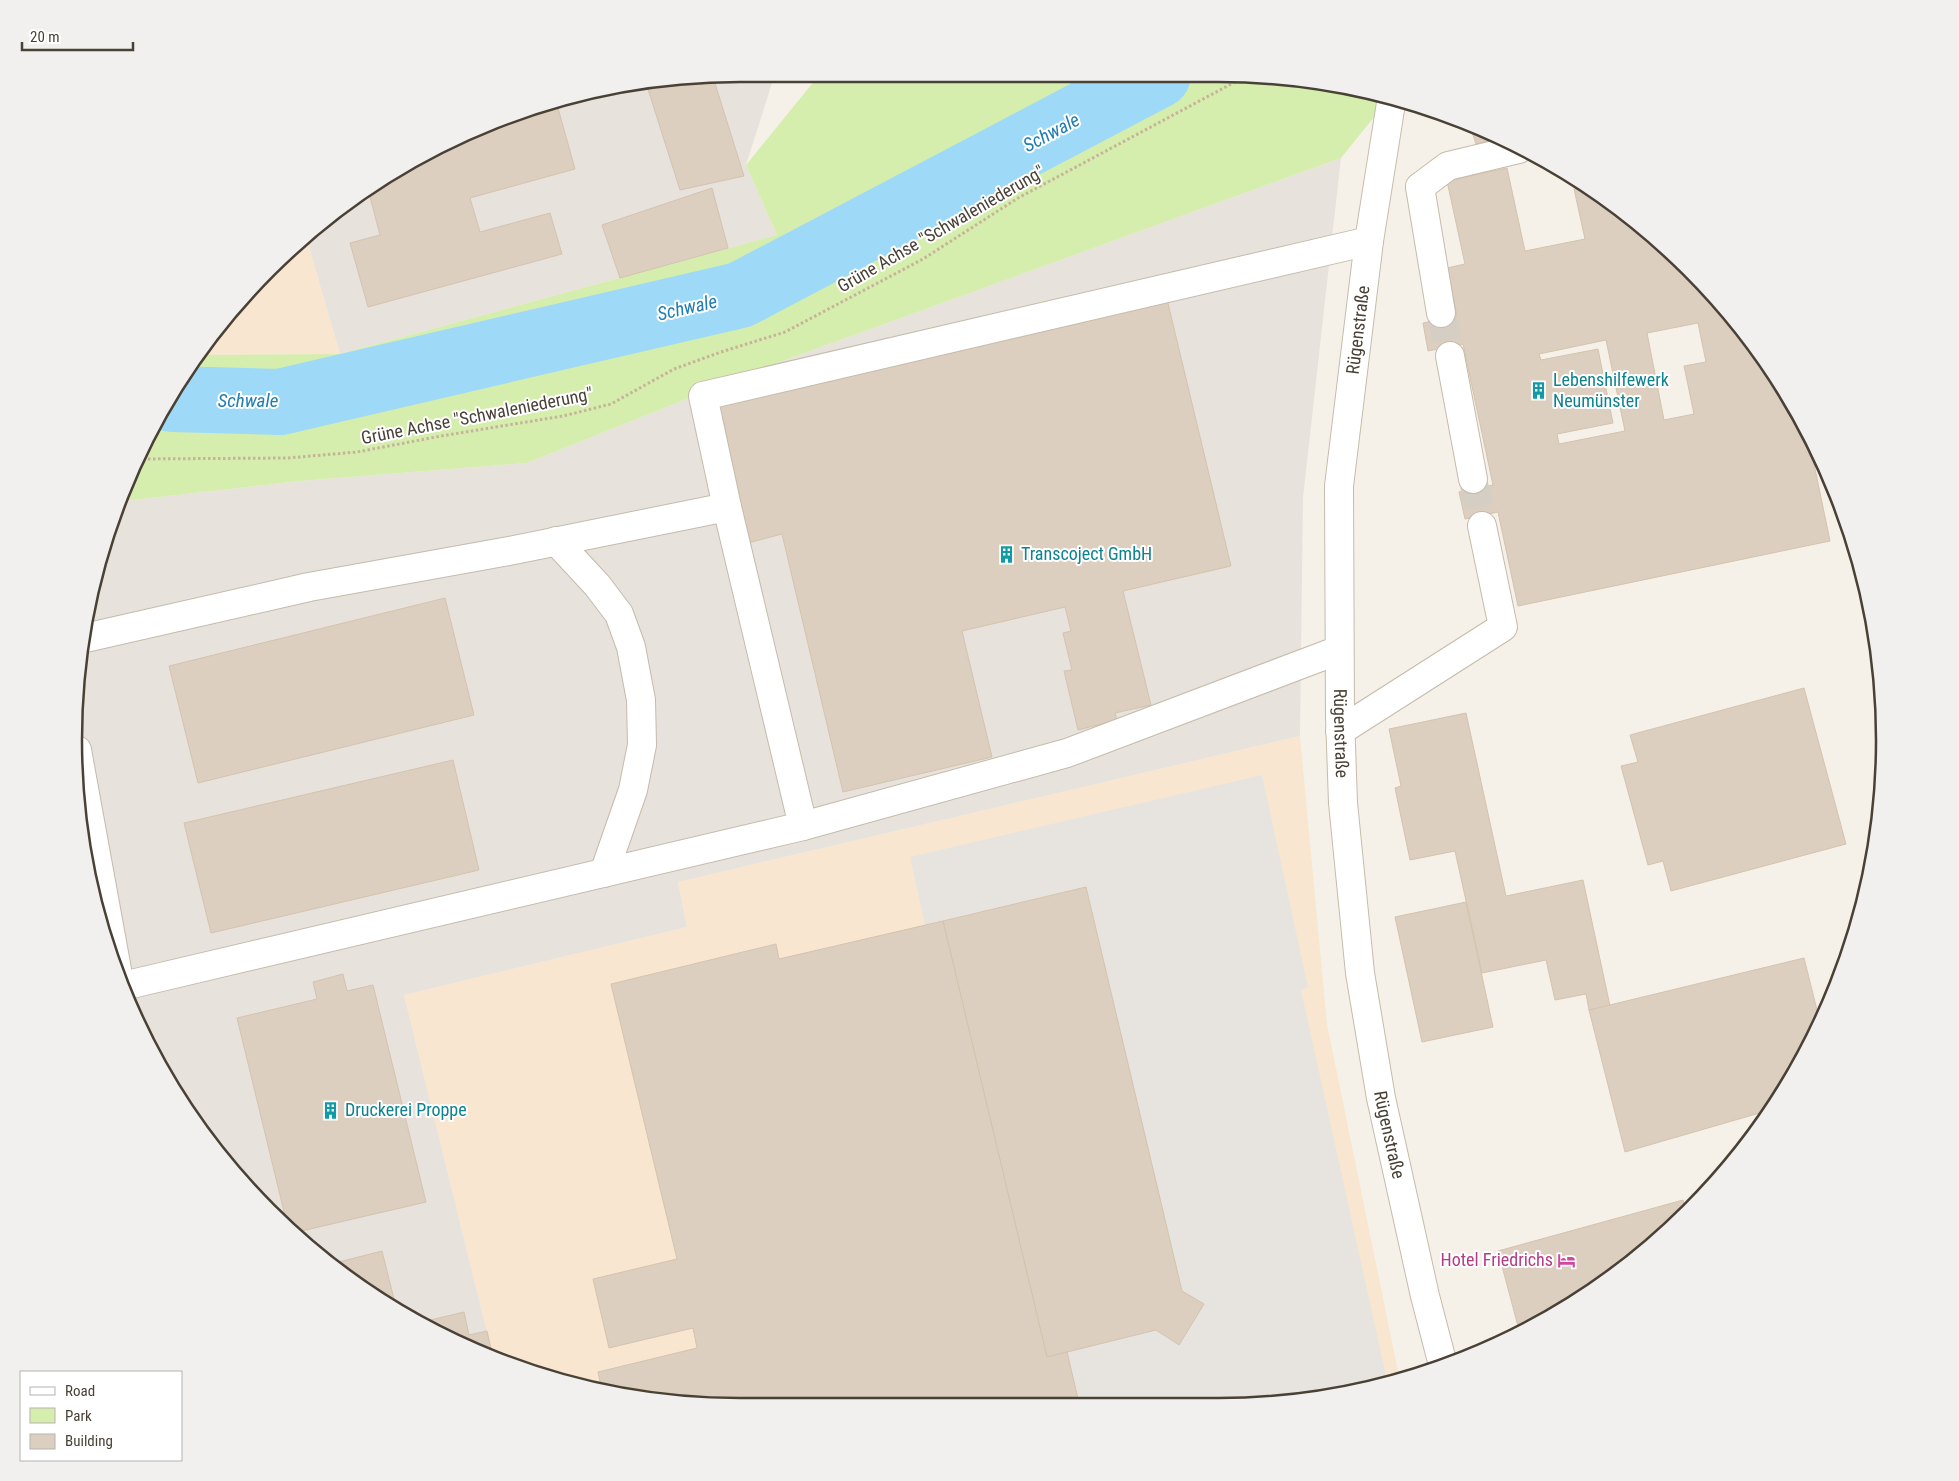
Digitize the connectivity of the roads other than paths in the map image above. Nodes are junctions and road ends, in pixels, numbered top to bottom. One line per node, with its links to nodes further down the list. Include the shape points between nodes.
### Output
1 (1391, 105): 3 (street, Rügenstraße)
2 (1510, 150): 4 (street, via 1448,166)
3 (1380, 167): 4 (street); 5 (street, Rügenstraße)
4 (1420, 187): 6 (street)
5 (1369, 241): 9 (street, via 704,396); 13 (street, Rügenstraße, via 1339,486)
6 (1441, 313)
7 (1450, 356): 8 (street)
8 (1473, 479)
9 (727, 507): 11 (street); 16 (street)
10 (1482, 526): 14 (street, via 1503,627)
11 (556, 541): 12 (street, via 309,587); 17 (street, via 598,585 619,614 631,647 641,700 642,744 632,790)
12 (91, 637)
13 (1339, 650): 14 (street, Rügenstraße); 16 (street, via 1067,753)
14 (1340, 731): 20 (street, Rügenstraße, via 1343,803 1360,974 1381,1098)
15 (85, 793): 18 (street)
16 (803, 826): 17 (street)
17 (604, 873): 19 (street)
18 (109, 923)
19 (130, 984)
20 (1442, 1359)

